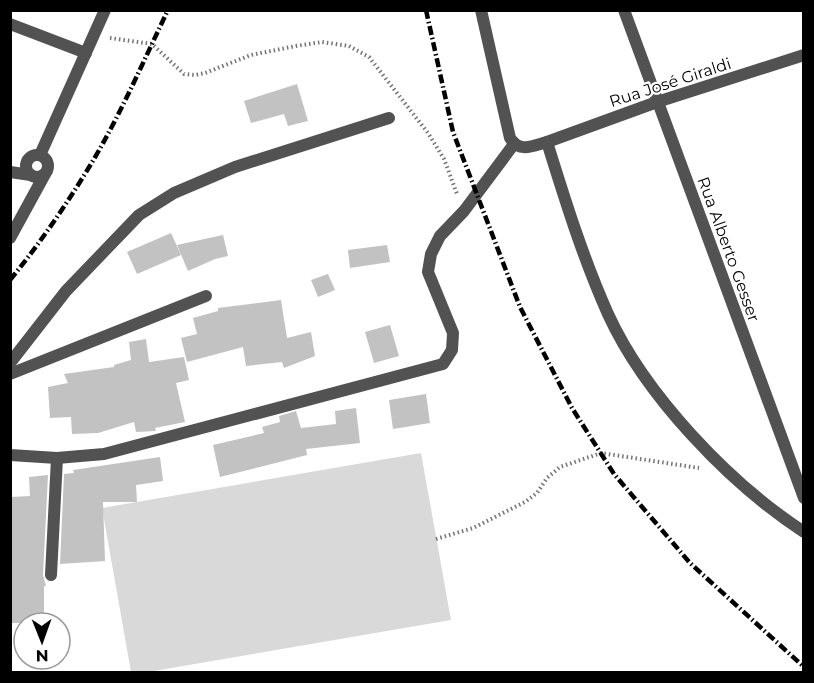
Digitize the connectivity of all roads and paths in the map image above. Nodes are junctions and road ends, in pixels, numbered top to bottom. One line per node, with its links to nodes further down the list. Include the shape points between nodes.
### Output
1 (105, 10): 5 (street)
2 (481, 10): 11 (street)
3 (624, 10): 8 (street, Rua Alberto Gesser)
4 (10, 24): 6 (street)
5 (93, 36): 6 (street); 16 (path, via 152,44 184,74 195,75 251,55 296,46 322,42 349,46 369,57 428,133 444,159)
6 (86, 53): 12 (street)
7 (804, 56): 8 (street, Rua José Giraldi)
8 (657, 102): 10 (street, Rua José Giraldi); 24 (street, Rua Alberto Gesser)
9 (389, 118): 19 (street, via 235,167 174,193 139,215 66,291)
10 (547, 142): 11 (street, Rua José Giraldi, via 526,148); 25 (street, via 609,316 638,367 677,419)
11 (514, 144): 16 (street)
12 (40, 155): 14 (street, via 48,161); 15 (street, via 27,161)
13 (10, 172): 15 (street)
14 (45, 174): 15 (street); 17 (street)
15 (31, 175)
16 (464, 211): 22 (street, via 440,236 428,272 453,333 452,350 443,364 104,454)
17 (10, 238)
18 (206, 296): 20 (street)
19 (10, 363)
20 (10, 374)
21 (10, 455): 22 (street)
22 (57, 458): 29 (street)
23 (804, 459): 24 (street)
24 (791, 463): 26 (street, Rua Alberto Gesser)
25 (729, 472): 27 (street, via 778,516); 28 (path, via 601,453 560,467 525,502 473,528)
26 (804, 498)
27 (804, 532)
28 (436, 539)
29 (51, 575)

